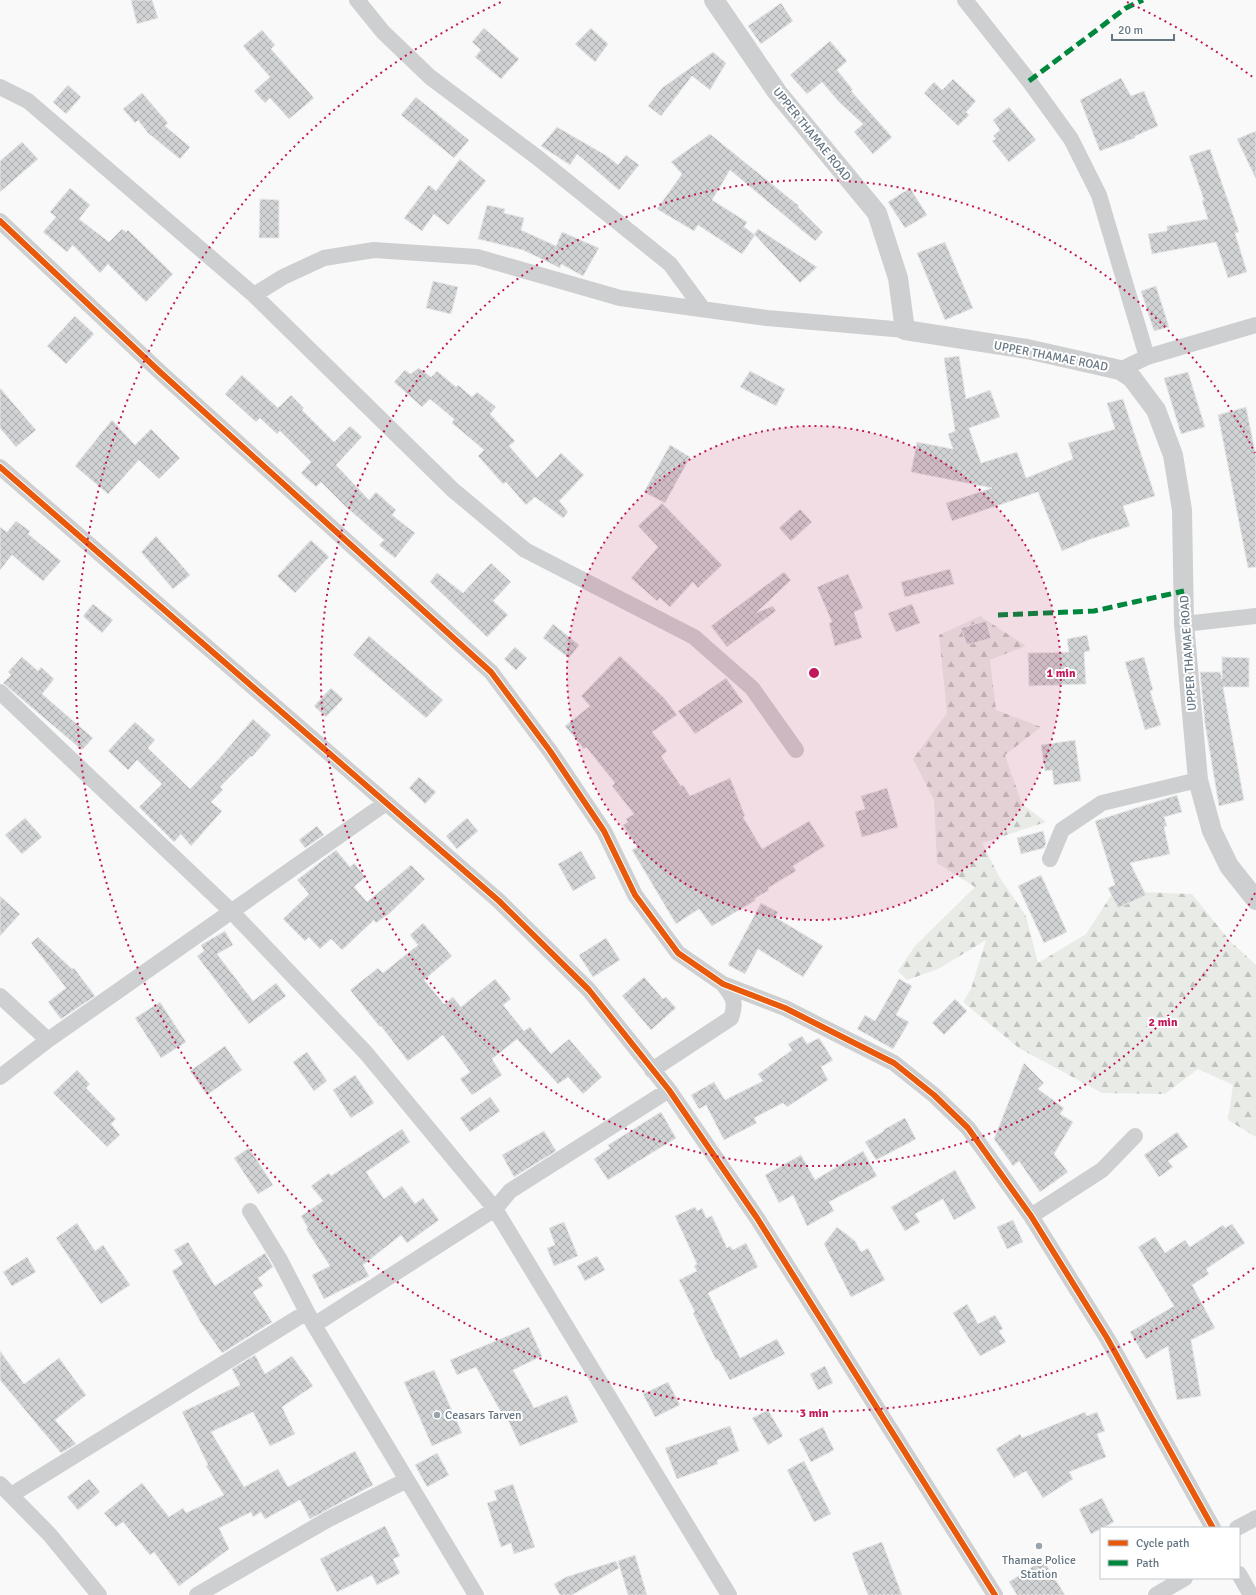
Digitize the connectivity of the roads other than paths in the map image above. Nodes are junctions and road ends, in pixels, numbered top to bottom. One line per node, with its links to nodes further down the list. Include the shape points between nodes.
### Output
1 (357, 0): 7 (street, via 383,32 430,77 538,158 670,264)
2 (714, 0): 9 (street, UPPER THAMAE ROAD, via 777,92 877,213 898,278)
3 (965, 0): 10 (street, via 1071,139 1099,195)
4 (0, 87): 6 (street, via 28,101)
5 (0, 221): 22 (street, via 160,372 491,672 550,751 600,825 635,895 678,953)
6 (254, 295): 7 (street, via 283,277 324,258 374,250 477,258 620,298); 16 (street, via 453,490 525,550 694,637 752,688)
7 (703, 309): 9 (street, via 766,318)
8 (1256, 325): 10 (street)
9 (905, 330): 11 (street, UPPER THAMAE ROAD, via 1027,349)
10 (1147, 357): 11 (street)
11 (1120, 370): 14 (street, UPPER THAMAE ROAD, via 1132,378 1156,410 1173,455 1182,510)
12 (0, 467): 18 (street)
13 (1256, 616): 14 (street)
14 (1184, 624): 17 (street, UPPER THAMAE ROAD)
15 (0, 692): 21 (street)
16 (796, 750)
17 (1198, 780): 19 (street, via 1102,803 1062,830); 20 (street, UPPER THAMAE ROAD, via 1212,831 1228,866)
18 (386, 803): 21 (street); 25 (street, via 498,901 589,990)
19 (1050, 859)
20 (1256, 900)
21 (232, 912): 24 (street); 29 (street, via 366,1053)
22 (723, 984): 25 (street, via 731,995 735,1007 731,1018); 31 (street, via 785,1008 894,1063 934,1095 968,1128)
23 (0, 996): 24 (street)
24 (48, 1040): 26 (street)
25 (652, 1070): 27 (street)
26 (0, 1077)
27 (669, 1090): 29 (street, via 510,1191); 44 (street, via 757,1218)
28 (1134, 1136): 31 (street, via 1102,1170)
29 (495, 1209): 32 (street); 43 (street)
30 (250, 1210): 32 (street)
31 (1031, 1216): 36 (street, via 1107,1338)
32 (310, 1318): 33 (street); 34 (street)
33 (407, 1480): 41 (street, via 327,1520); 42 (street)
34 (5, 1490): 40 (street, via 50,1535)
35 (1256, 1518): 37 (street)
36 (1212, 1527)
37 (1239, 1527)
38 (1240, 1576): 46 (street)
39 (1183, 1579): 45 (street)
40 (99, 1595)
41 (197, 1595)
42 (476, 1595)
43 (729, 1595)
44 (995, 1595)
45 (1156, 1595)
46 (1251, 1595)

